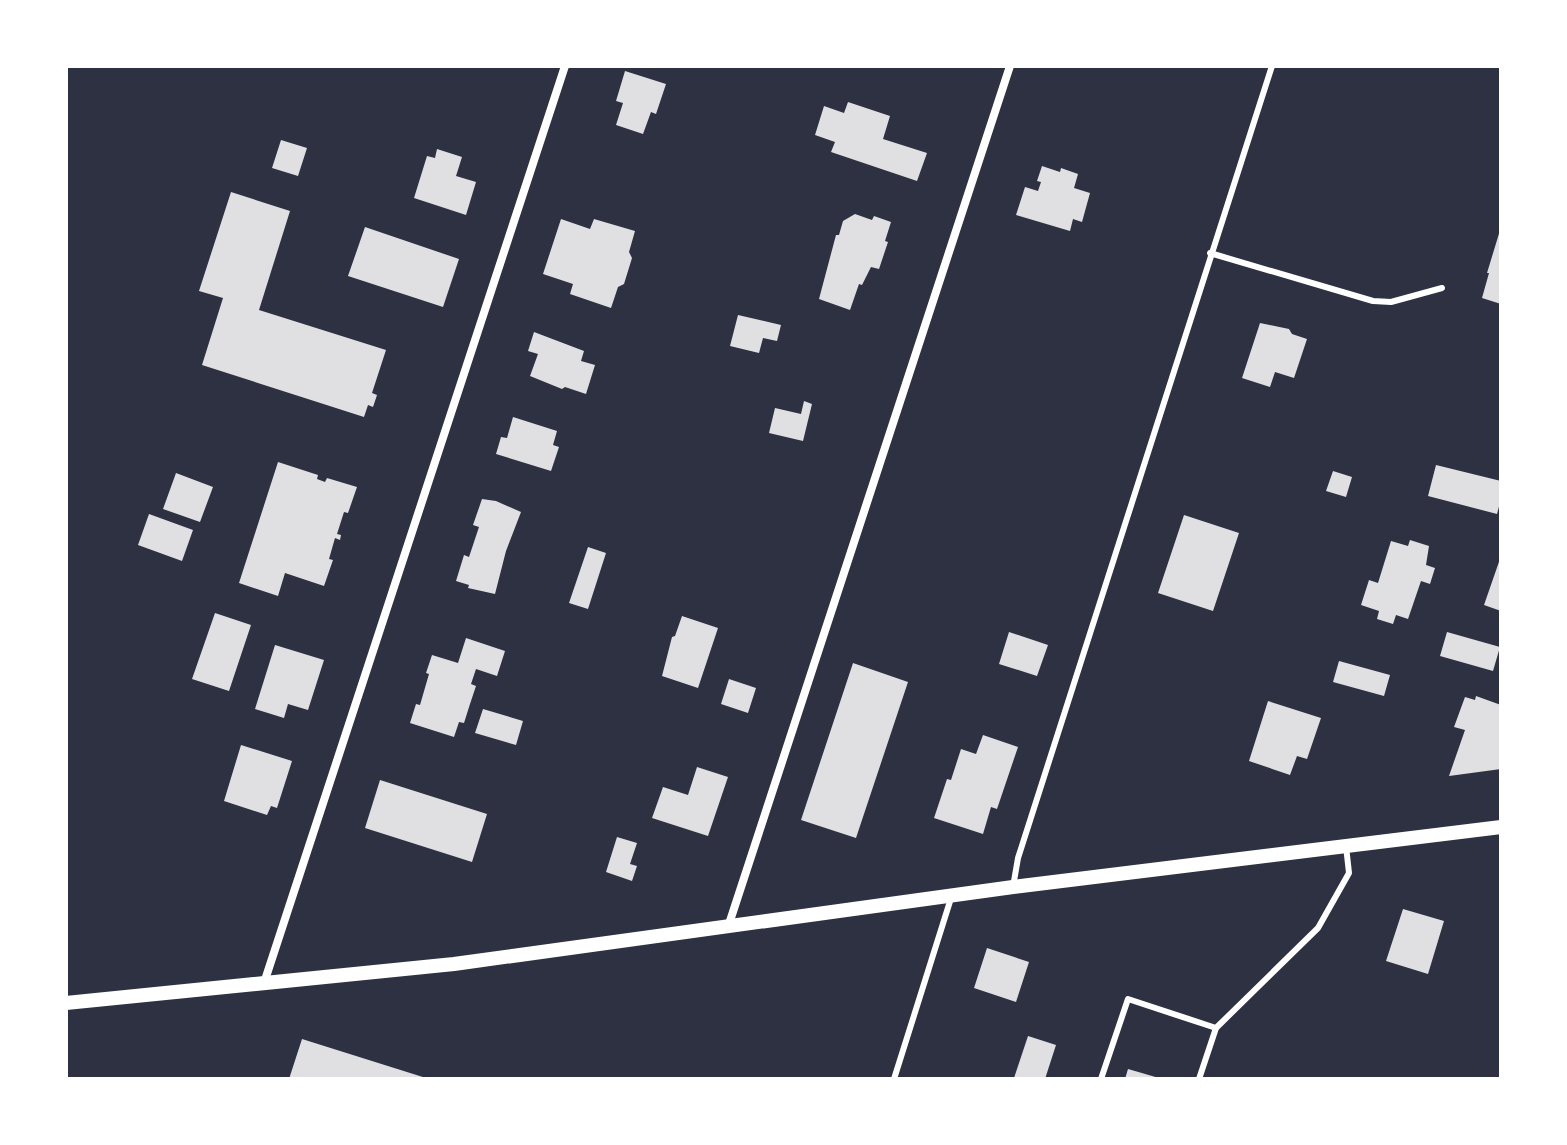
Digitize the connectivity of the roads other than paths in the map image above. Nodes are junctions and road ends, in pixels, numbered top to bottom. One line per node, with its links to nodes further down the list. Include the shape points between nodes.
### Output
1 (565, 66): 11 (street)
2 (1010, 66): 10 (street)
3 (1272, 66): 4 (lane)
4 (1210, 253): 5 (lane, via 1373,301 1391,302); 8 (lane)
5 (1442, 288)
6 (1501, 827): 7 (street)
7 (1346, 846): 8 (street); 13 (lane, via 1349,873 1318,928)
8 (1013, 887): 9 (street)
9 (952, 895): 10 (street); 14 (lane)
10 (728, 927): 11 (street)
11 (264, 983): 12 (street)
12 (66, 1003)
13 (1216, 1028): 15 (lane, via 1128,999); 16 (lane)
14 (894, 1079)
15 (1101, 1079)
16 (1199, 1079)

